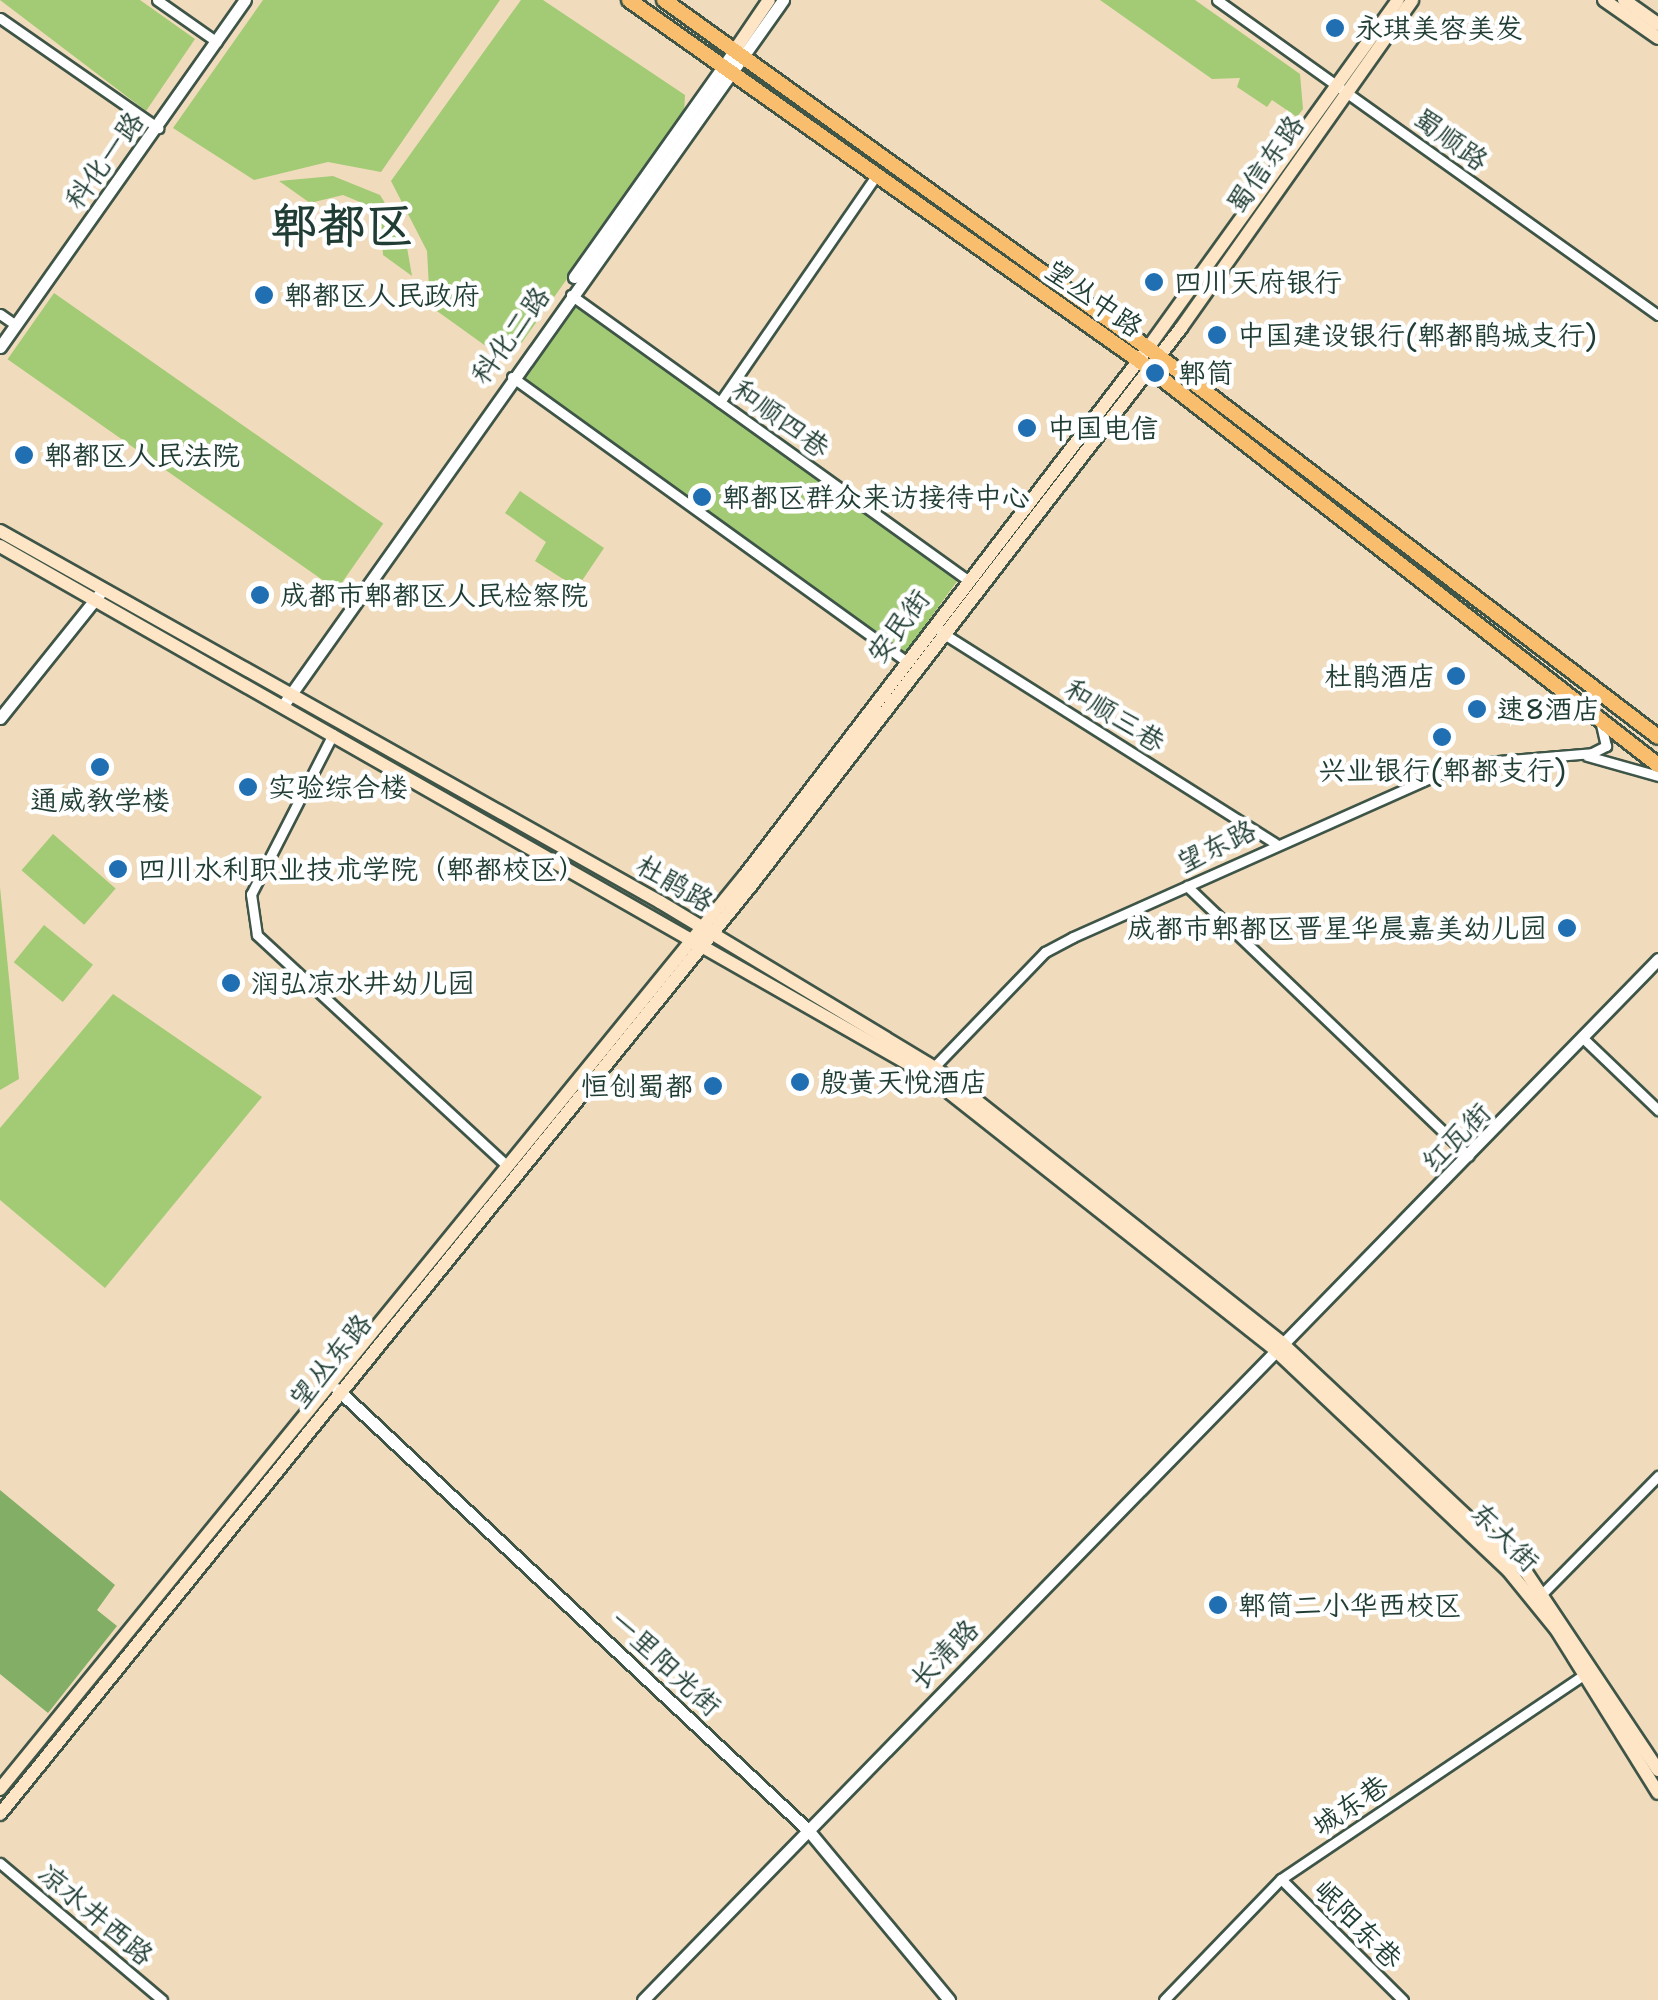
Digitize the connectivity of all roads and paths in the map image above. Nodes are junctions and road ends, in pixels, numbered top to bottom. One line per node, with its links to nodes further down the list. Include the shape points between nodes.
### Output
1 (157, 0): 15 (street)
2 (246, 0): 15 (street, 科化一路)
3 (629, 0): 17 (main road, 望丛中路)
4 (664, 0): 16 (main road, 望丛中路)
5 (769, 0): 16 (main road)
6 (783, 0): 16 (street, 科化二路)
7 (1217, 0): 18 (street, 蜀顺路)
8 (1398, 0): 18 (main road, 蜀信东路)
9 (1412, 0): 18 (main road, 蜀信东路)
10 (1604, 0): 14 (main road)
11 (1624, 0): 13 (main road)
12 (0, 18): 19 (street)
13 (1658, 24)
14 (1658, 38)
15 (217, 42): 19 (street, 科化一路)
16 (740, 54): 17 (street, 科化二路); 26 (main road, 望丛中路)
17 (729, 68): 20 (main road, 望丛中路); 21 (street, 科化二路); 36 (street)
18 (1342, 88): 23 (street, 蜀顺路); 26 (main road, 蜀信东路)
19 (158, 128): 24 (street, 科化一路)
20 (877, 174): 26 (main road, 望丛中路); 28 (street)
21 (570, 294): 27 (street, 科化二路); 28 (street, 和顺四巷)
22 (0, 314): 24 (street)
23 (1658, 314)
24 (16, 325): 25 (street, 科化一路)
25 (0, 347)
26 (1149, 358): 31 (main road, 安民街); 34 (main road, 安民街); 38 (main road, 望丛中路); 40 (main road, 望丛中路)
27 (511, 376): 35 (street); 36 (street, 科化二路)
28 (720, 402): 31 (street, 和顺四巷)
29 (0, 531): 32 (main road, 杜鹃路)
30 (0, 546): 32 (main road, 杜鹃路)
31 (966, 578): 33 (main road, 安民街)
32 (98, 596): 36 (main road, 杜鹃路); 37 (street)
33 (930, 626): 34 (street, 和顺三巷); 35 (main road, 安民街)
34 (944, 635): 44 (street, 和顺三巷); 46 (main road, 安民街)
35 (903, 659): 46 (main road, 安民街)
36 (286, 696): 39 (main road, 杜鹃路); 46 (main road, 杜鹃路)
37 (0, 718)
38 (1598, 720): 41 (street, via 1606,746); 42 (main road, 望丛中路)
39 (333, 734): 46 (main road, 杜鹃路); 52 (street, via 251,894 257,935)
40 (1658, 737)
41 (1574, 752): 43 (street, 望东路); 44 (street, 望东路, via 1462,764)
42 (1658, 765)
43 (1658, 776)
44 (1276, 843): 45 (street, 望东路)
45 (1187, 886): 49 (street, 望东路, via 1045,952); 51 (street)
46 (704, 936): 49 (main road, 杜鹃路); 52 (main road, 望丛东路); 54 (main road, 望丛东路)
47 (1658, 959): 48 (street, 红瓦街)
48 (1584, 1040): 50 (street); 51 (street, 红瓦街)
49 (930, 1070): 53 (main road, 杜鹃路)
50 (1658, 1110)
51 (1471, 1158): 53 (street, 红瓦街)
52 (507, 1166): 54 (main road, 望丛东路)
53 (1278, 1347): 56 (main road, 东大街); 62 (street, 长清路)
54 (334, 1386): 59 (main road, 望丛东路); 61 (main road, 望丛东路); 62 (street, 一里阳光街)
55 (1658, 1476): 56 (street)
56 (1539, 1598): 57 (main road, 东大街); 58 (main road, 东大街)
57 (1584, 1675): 60 (main road, 东大街); 64 (street, 城东巷)
58 (1658, 1770)
59 (0, 1789)
60 (1658, 1793)
61 (0, 1814)
62 (808, 1830): 66 (street, 长清路); 67 (street, 一里阳光街)
63 (0, 1863): 65 (street, 凉水井西路)
64 (1280, 1879): 68 (street, 城东巷); 69 (street, 岷阳东巷)
65 (162, 2000)
66 (643, 2000)
67 (949, 2000)
68 (1164, 2000)
69 (1403, 2000)

